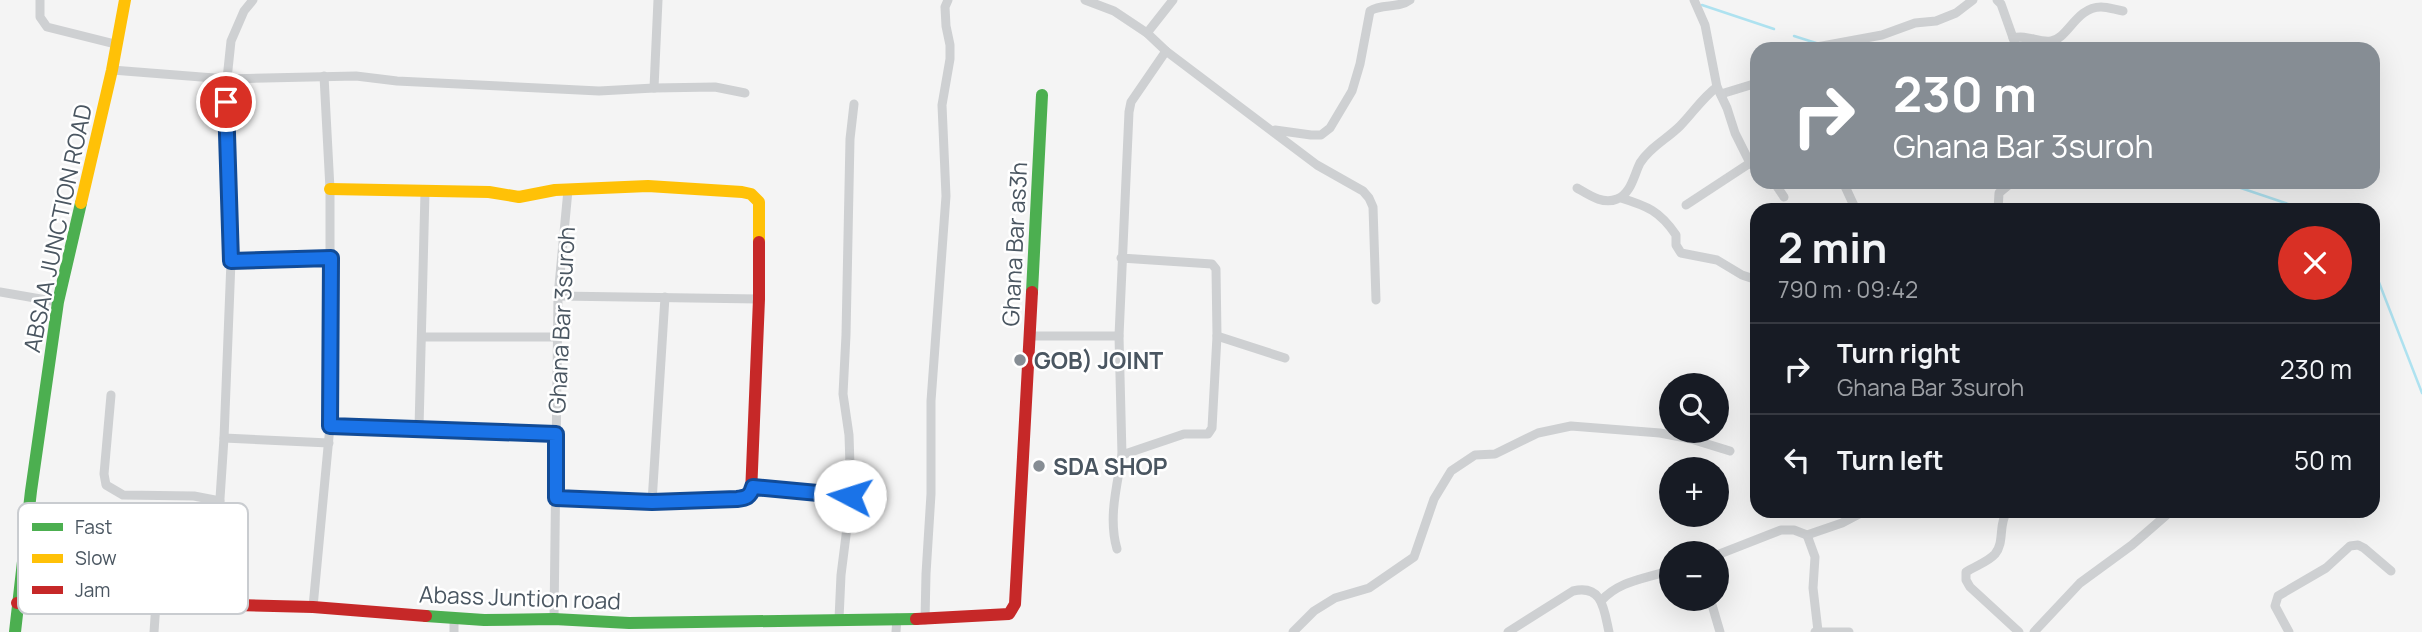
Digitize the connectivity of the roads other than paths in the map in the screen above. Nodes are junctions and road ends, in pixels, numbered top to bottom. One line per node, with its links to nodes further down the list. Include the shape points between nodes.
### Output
1 (40, 0): 17 (street, via 40,17 47,27)
2 (125, 0): 17 (street, ABSAA JUNCTION ROAD)
3 (253, 0): 21 (street, via 231,41)
4 (658, 0): 23 (street)
5 (948, 0): 89 (street, via 950,59 942,104 946,196 930,401)
6 (1085, 0): 13 (street, via 1114,11)
7 (1173, 0): 13 (street)
8 (1410, 0): 28 (street, via 1370,11 1352,91 1330,128 1321,135)
9 (1694, 0): 24 (street, via 1705,25)
10 (1973, 0): 15 (street, via 1936,21)
11 (1997, 0): 14 (street)
12 (2123, 11): 14 (street, via 2095,8 2077,17 2061,37 2051,41)
13 (1147, 33): 18 (street)
14 (2013, 38): 16 (street)
15 (1844, 42)
16 (2014, 42)
17 (115, 44): 19 (street, ABSAA JUNCTION ROAD)
18 (1167, 51): 28 (street); 40 (street, via 1131,102)
19 (112, 70): 21 (street); 48 (street, ABSAA JUNCTION ROAD)
20 (324, 76): 21 (street); 23 (street, via 599,91); 32 (street)
21 (227, 79): 41 (street)
22 (1750, 84): 24 (street)
23 (654, 88): 25 (street)
24 (1719, 91): 29 (street); 36 (street, via 1706,94 1680,126 1643,159)
25 (745, 93)
26 (1042, 95): 50 (street, Ghana Bar as3h)
27 (854, 104): 64 (street, via 843,394)
28 (1272, 130): 47 (street, via 1369,198)
29 (1750, 159)
30 (1750, 168): 38 (street)
31 (1577, 188): 36 (street, via 1595,200)
32 (330, 189): 35 (street); 39 (street)
33 (1778, 189): 37 (street)
34 (568, 190): 35 (street, via 556,188 514,198 489,192); 44 (street, Ghana Bar 3suroh); 46 (street, via 648,186 751,194 759,202)
35 (425, 192): 52 (street)
36 (1621, 198): 42 (street, via 1656,212 1676,235 1681,253 1717,260)
37 (1784, 198)
38 (1686, 205)
39 (331, 258): 41 (street); 56 (street)
40 (1121, 258): 49 (street); 51 (street, via 1212,264 1216,269)
41 (231, 261): 59 (street)
42 (1750, 278)
43 (0, 292): 48 (street)
44 (558, 296): 45 (street); 53 (street, Ghana Bar 3suroh)
45 (665, 297): 46 (street); 67 (street)
46 (759, 299): 63 (street)
47 (1376, 300)
48 (58, 302): 68 (street, ABSAA JUNCTION ROAD)
49 (1119, 335): 50 (street); 62 (street)
50 (1030, 336): 80 (street, Ghana Bar as3h)
51 (1217, 336): 54 (street); 62 (street, via 1208,434 1184,434)
52 (422, 337): 53 (street); 57 (street)
53 (557, 337): 58 (street, Ghana Bar 3suroh)
54 (1285, 358)
55 (111, 395): 66 (street, via 106,485 123,495)
56 (330, 426): 57 (street); 60 (street)
57 (419, 428): 58 (street)
58 (556, 434): 65 (street, Ghana Bar 3suroh)
59 (224, 438): 60 (street); 66 (street)
60 (329, 443): 82 (street)
61 (1730, 452): 96 (street, via 1660,433 1571,426 1538,433 1496,454 1475,455 1445,480 1414,557 1369,588 1335,598 1314,611)
62 (1122, 455): 73 (street, via 1113,507)
63 (753, 487): 64 (street); 67 (street, via 747,498)
64 (850, 496): 88 (street)
65 (556, 498): 67 (street); 87 (street, Ghana Bar 3suroh)
66 (220, 501)
67 (652, 502)
68 (30, 503)
69 (1852, 518): 72 (street)
70 (2002, 518): 101 (street, via 1998,551 1966,572 1966,580)
71 (2163, 518): 102 (street, via 2080,583)
72 (1807, 535): 74 (street, via 1781,530); 91 (street, via 1815,557)
73 (1117, 549)
74 (1729, 550)
75 (2391, 571): 103 (street, via 2364,548 2350,545 2326,568 2278,596 2275,606)
76 (1659, 573): 78 (street, via 1622,584)
77 (18, 595): 79 (street, ABSAA JUNCTION ROAD)
78 (1601, 601): 97 (street, via 1589,590 1573,591); 98 (street)
79 (17, 603): 92 (street, ABSAA JUNCTION ROAD)
80 (1015, 604): 89 (street, Abass Juntion road, via 1004,616)
81 (248, 605): 82 (street, Abass Juntion road)
82 (313, 607): 85 (street, Abass Juntion road)
83 (1714, 611): 99 (street)
84 (155, 614): 93 (street)
85 (454, 617): 87 (street, Abass Juntion road); 94 (street)
86 (897, 618): 88 (street, Abass Juntion road); 89 (street, Abass Juntion road); 95 (street)
87 (554, 619): 90 (street, Abass Juntion road)
88 (839, 619): 90 (street, Abass Juntion road)
89 (925, 620)
90 (702, 627)
91 (1816, 631): 100 (street)
92 (15, 632)
93 (154, 632)
94 (454, 632)
95 (896, 632)
96 (1293, 632)
97 (1508, 632)
98 (1609, 632)
99 (1720, 632)
100 (1849, 632)
101 (2019, 632)
102 (2035, 632)
103 (2289, 632)

